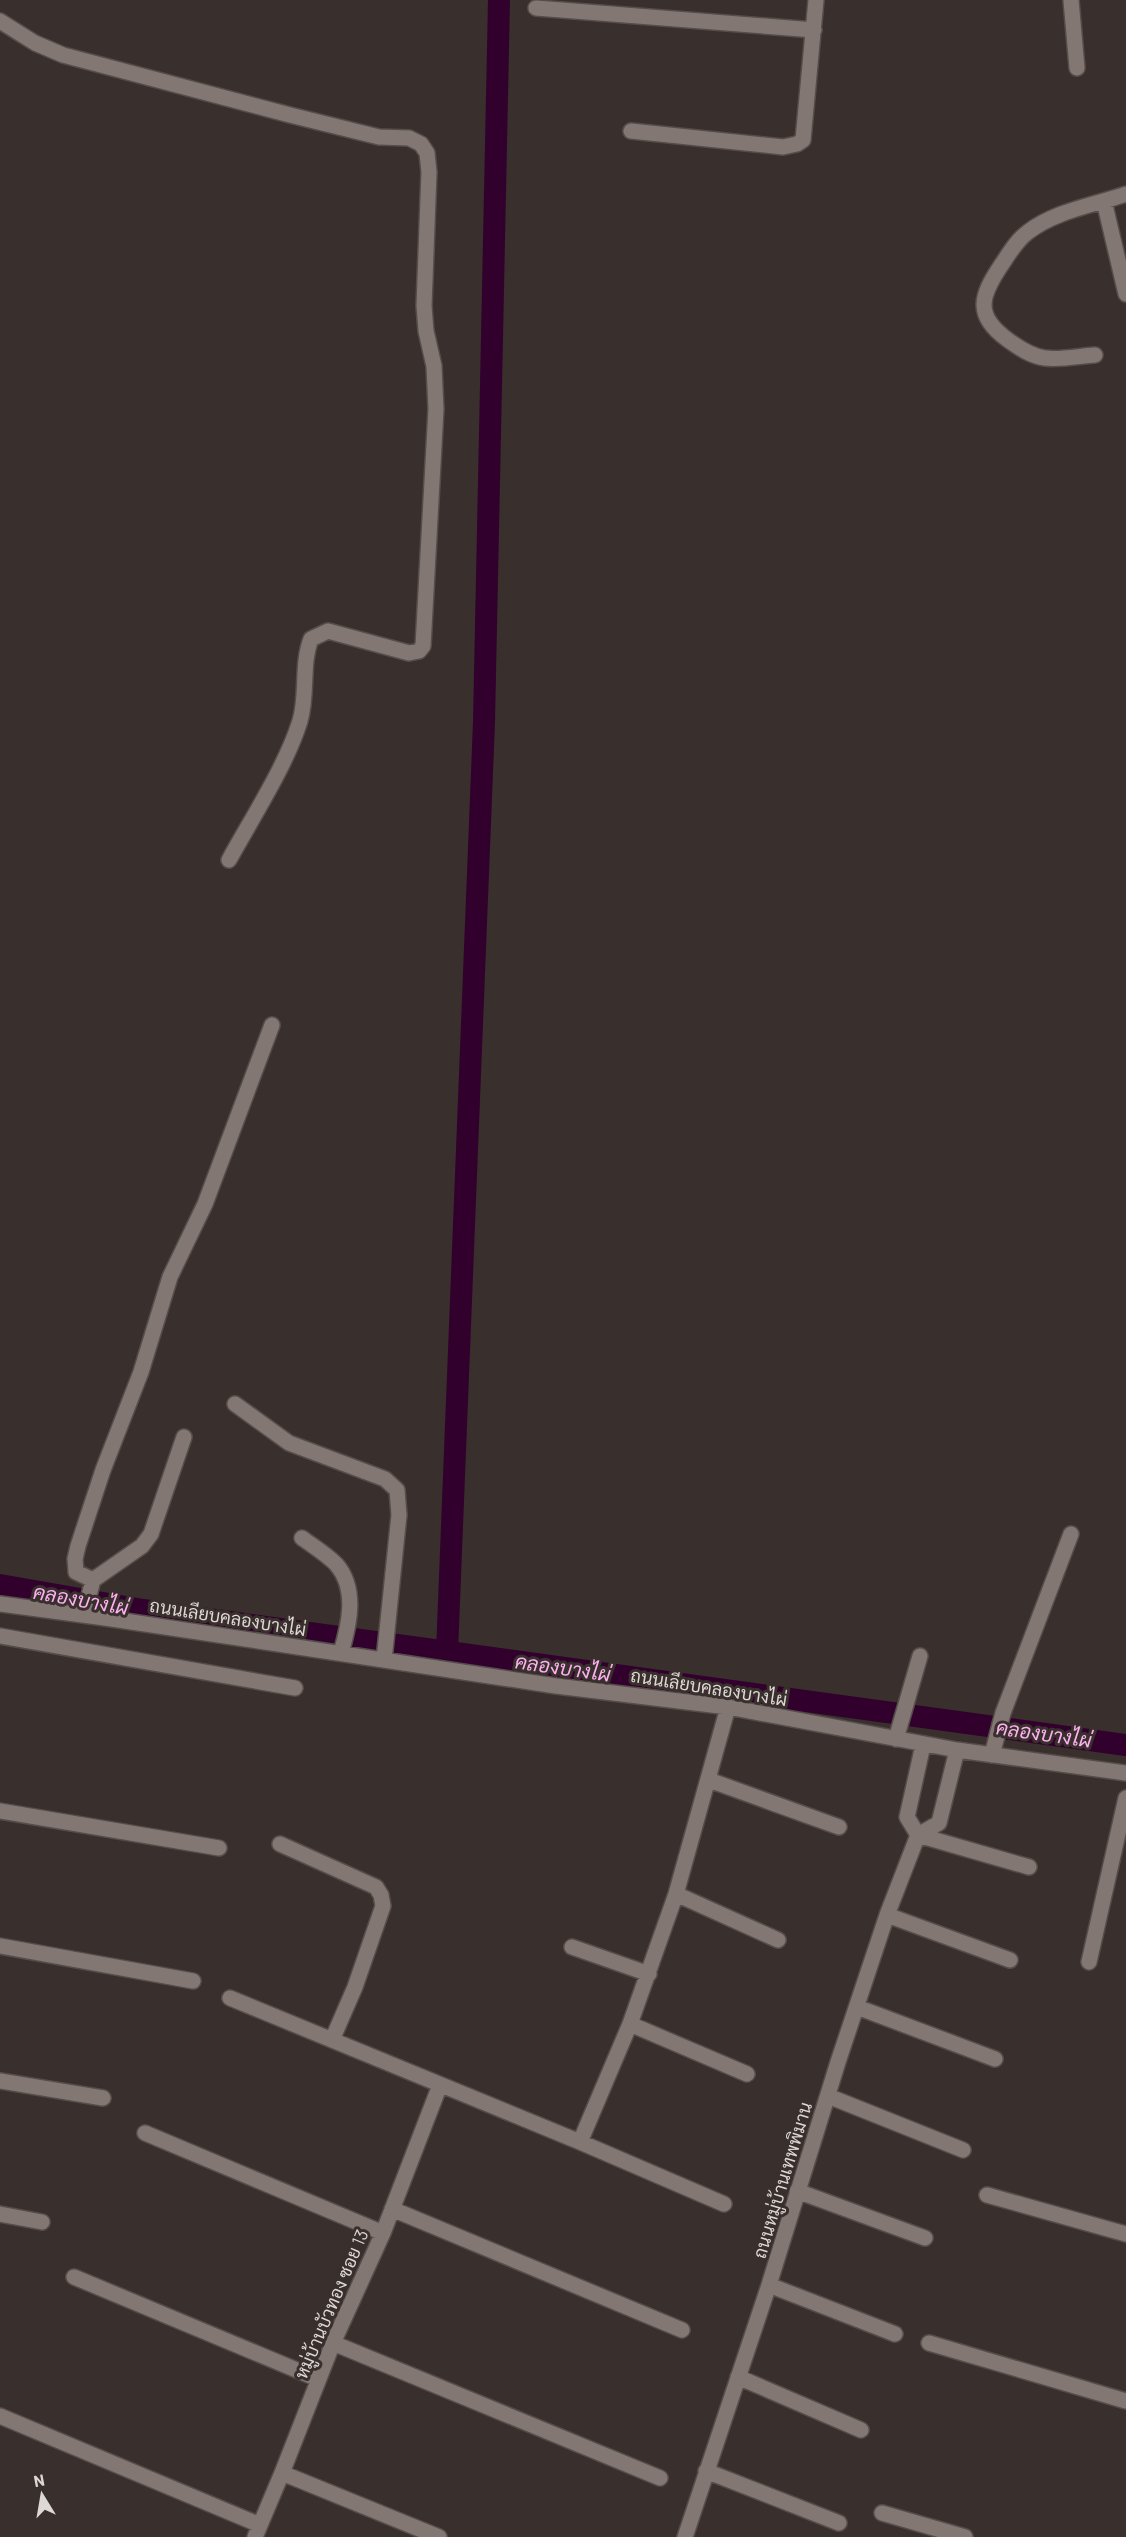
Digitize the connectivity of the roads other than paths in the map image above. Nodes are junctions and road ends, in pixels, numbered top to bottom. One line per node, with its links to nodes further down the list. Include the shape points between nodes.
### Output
1 (816, 0): 5 (street)
2 (1071, 0): 6 (street)
3 (536, 8): 5 (street)
4 (0, 21): 12 (street, via 63,55 290,116 379,137 409,138 421,144 427,153 424,306 436,409 423,646 409,654 328,631 311,639 300,722)
5 (814, 30): 7 (street, via 803,140 797,144 783,147)
6 (1077, 68)
7 (631, 131)
8 (1126, 194): 9 (street)
9 (1104, 201): 10 (street); 11 (street, via 1044,221 1027,232 989,283 982,302 988,322 1024,352 1045,358)
10 (1126, 294)
11 (1095, 356)
12 (229, 860)
13 (272, 1025): 18 (street, via 205,1204 170,1277 141,1372 78,1546 76,1572)
14 (235, 1404): 23 (street, via 289,1443 385,1479 397,1490 399,1515)
15 (184, 1437): 18 (street, via 151,1534 142,1546)
16 (1071, 1534): 30 (street, via 1004,1713)
17 (302, 1538): 22 (street, via 336,1564 346,1579 350,1605)
18 (92, 1583): 20 (street)
19 (0, 1604): 20 (street, ถนนเลียบคลองบางไผ่)
20 (85, 1609): 22 (street, ถนนเลียบคลองบางไผ่)
21 (0, 1636): 25 (street)
22 (342, 1647): 23 (street, ถนนเลียบคลองบางไผ่)
23 (385, 1653): 26 (street, ถนนเลียบคลองบางไผ่, via 556,1686)
24 (920, 1656): 27 (street)
25 (295, 1688)
26 (728, 1707): 27 (street, ถนนเลียบคลองบางไผ่); 32 (street)
27 (897, 1734): 28 (street, ถนนเลียบคลองบางไผ่)
28 (923, 1745): 29 (street, ถนนเลียบคลองบางไผ่); 36 (street, via 908,1817)
29 (957, 1750): 30 (street, ถนนเลียบคลองบางไผ่); 36 (street, ถนนหมู่บ้านเทพพิมาน, via 939,1823)
30 (994, 1750): 31 (street, ถนนเลียบคลองบางไผ่)
31 (1126, 1773)
32 (709, 1780): 35 (street); 40 (street)
33 (1126, 1798): 46 (street)
34 (0, 1811): 38 (street)
35 (839, 1827)
36 (918, 1835): 39 (street); 41 (street, ถนนหมู่บ้านเทพพิมาน)
37 (280, 1844): 52 (street, via 376,1887 381,1895 383,1906 377,1925)
38 (219, 1848)
39 (1029, 1867)
40 (676, 1894): 42 (street); 47 (street)
41 (886, 1915): 45 (street); 50 (street, ถนนหมู่บ้านเทพพิมาน)
42 (778, 1940)
43 (0, 1946): 48 (street)
44 (572, 1947): 47 (street)
45 (1010, 1960)
46 (1089, 1962)
47 (649, 1974): 51 (street)
48 (193, 1981)
49 (230, 1998): 52 (street)
50 (857, 2007): 53 (street); 57 (street, ถนนหมู่บ้านเทพพิมาน)
51 (630, 2024): 54 (street); 60 (street)
52 (332, 2040): 56 (street)
53 (995, 2059)
54 (747, 2074)
55 (0, 2081): 58 (street)
56 (441, 2085): 60 (street); 65 (street, หมู่บ้านบัวทอง ซอย 13)
57 (828, 2096): 61 (street); 62 (street, ถนนหมู่บ้านเทพพิมาน)
58 (103, 2098)
59 (145, 2133): 68 (street)
60 (580, 2142): 64 (street)
61 (963, 2150)
62 (797, 2191): 70 (street); 72 (street, ถนนหมู่บ้านเทพพิมาน)
63 (987, 2195): 69 (street)
64 (724, 2204)
65 (392, 2209): 68 (street, หมู่บ้านบัวทอง ซอย 13); 73 (street)
66 (0, 2214): 67 (street)
67 (42, 2222)
68 (382, 2233): 75 (street, หมู่บ้านบัวทอง ซอย 13)
69 (1126, 2234)
70 (925, 2238)
71 (74, 2277): 78 (street)
72 (769, 2285): 74 (street); 77 (street, ถนนหมู่บ้านเทพพิมาน)
73 (682, 2330)
74 (895, 2334)
75 (333, 2343): 78 (street, หมู่บ้านบัวทอง ซอย 13); 84 (street)
76 (929, 2343): 79 (street)
77 (738, 2377): 81 (street); 82 (street, ถนนหมู่บ้านเทพพิมาน)
78 (318, 2379): 83 (street, หมู่บ้านบัวทอง ซอย 13)
79 (1126, 2401)
80 (0, 2416): 87 (street)
81 (861, 2430)
82 (706, 2471): 86 (street); 90 (street, ถนนหมู่บ้านเทพพิมาน)
83 (282, 2473): 87 (street, หมู่บ้านบัวทอง ซอย 13); 88 (street)
84 (660, 2478)
85 (882, 2513): 91 (street)
86 (839, 2523)
87 (257, 2531)
88 (407, 2531): 89 (street)
89 (439, 2537)
90 (685, 2537)
91 (965, 2537)

